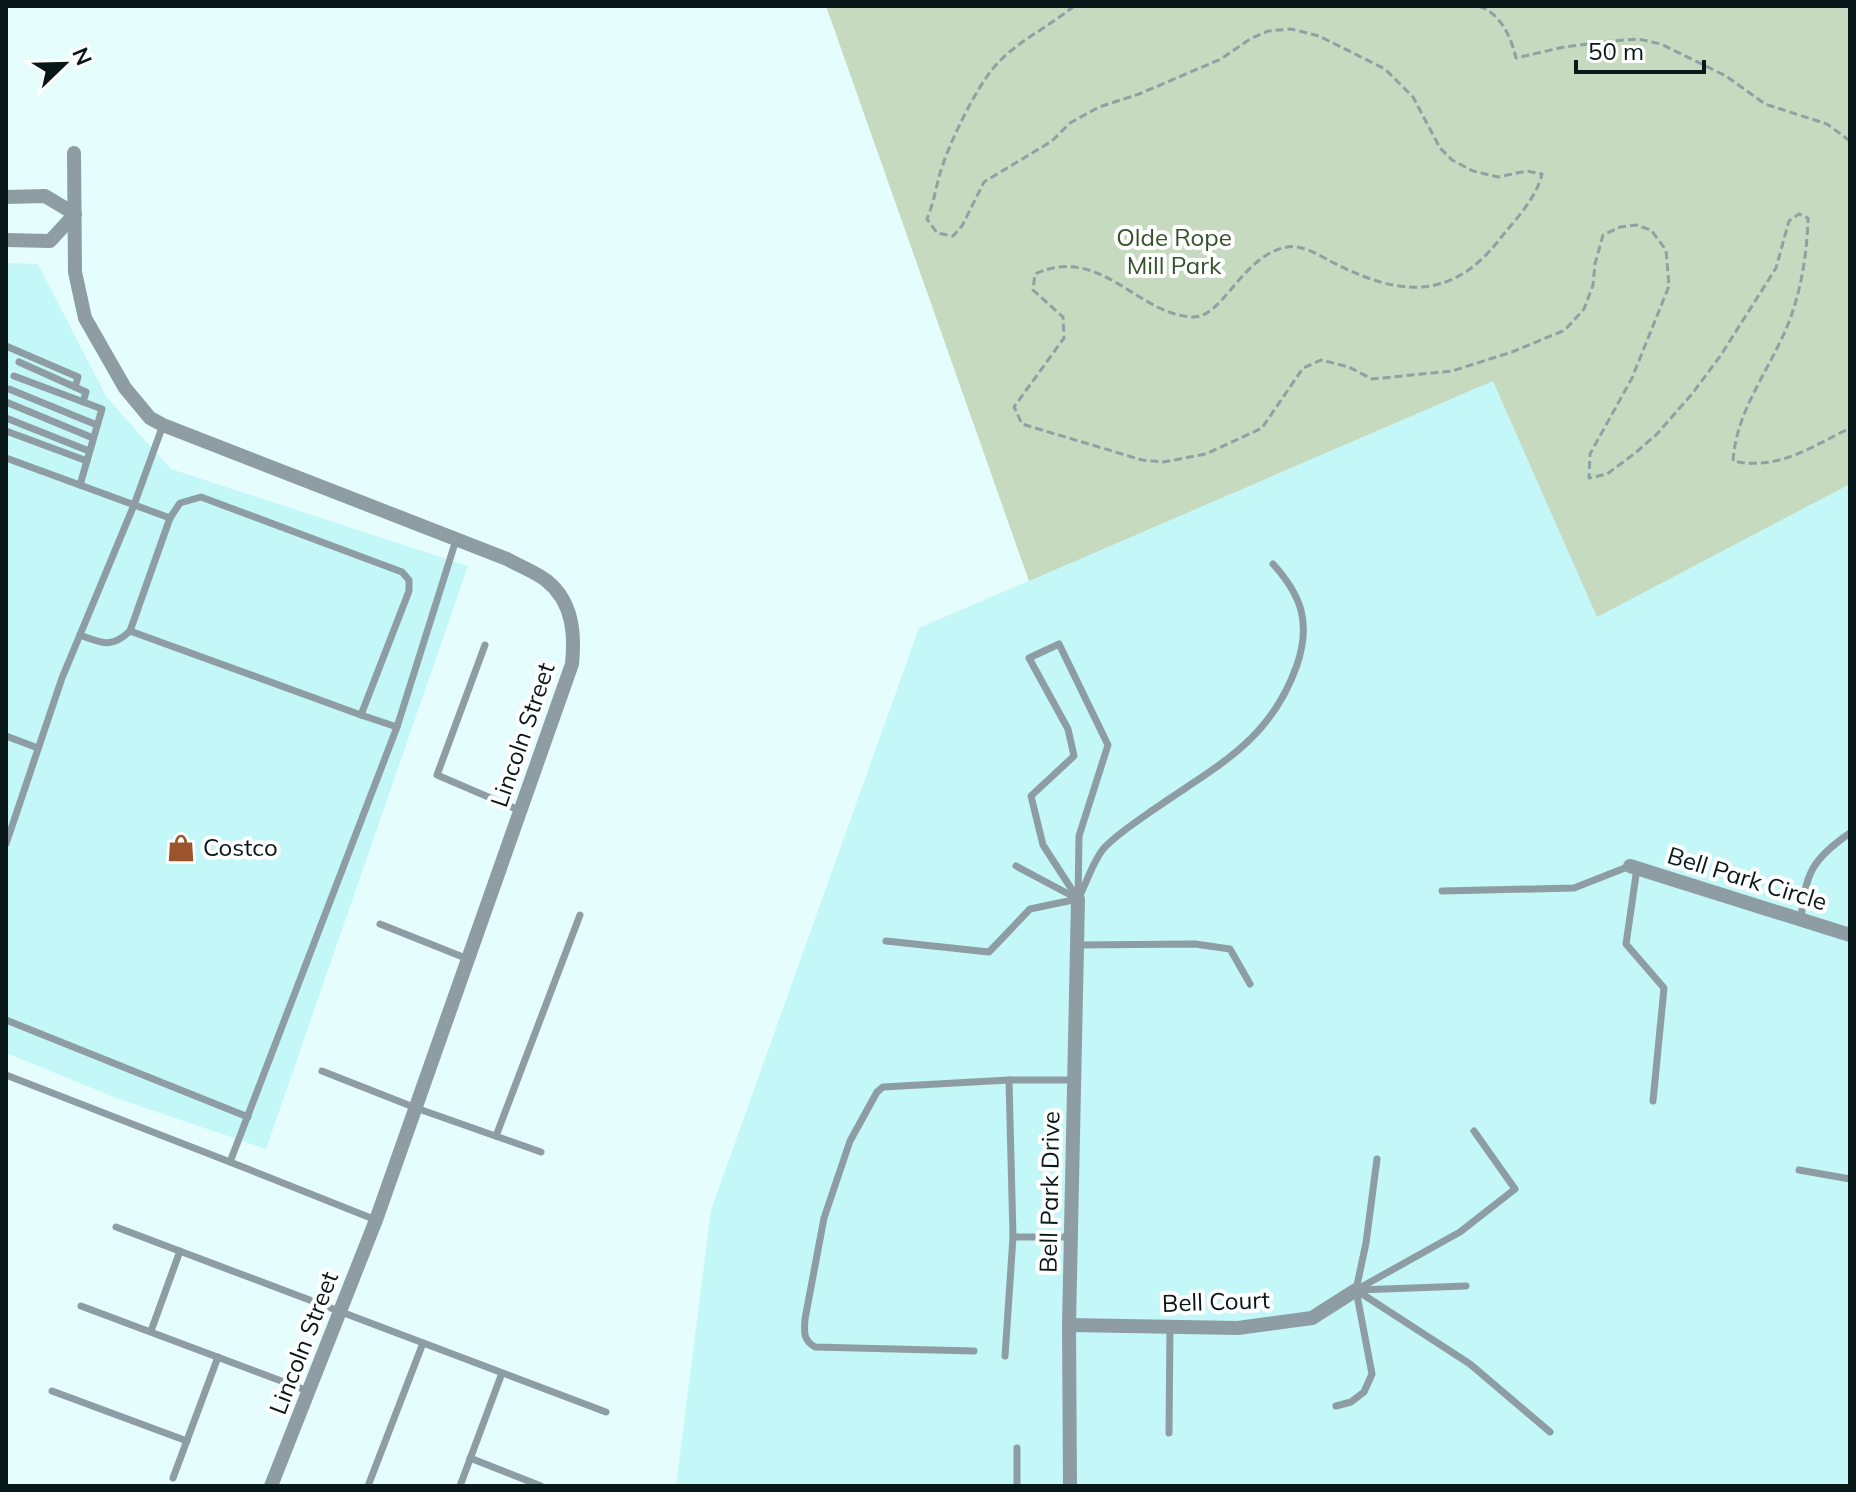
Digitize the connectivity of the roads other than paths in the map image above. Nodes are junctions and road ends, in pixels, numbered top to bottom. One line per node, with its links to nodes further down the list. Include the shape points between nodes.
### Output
1 (74, 153): 3 (street, Lincoln Street)
2 (6, 197): 3 (street, via 45,196)
3 (75, 214): 4 (street, via 50,241); 14 (street, Lincoln Street, via 75,272 85,318 125,388 150,418)
4 (6, 240)
5 (6, 346): 8 (lane, via 78,377)
6 (19, 362): 8 (lane)
7 (14, 376): 11 (lane)
8 (75, 387): 11 (lane, via 86,392)
9 (9, 389): 13 (lane)
10 (6, 402): 16 (lane)
11 (83, 402): 13 (lane, via 102,409)
12 (6, 418): 17 (lane)
13 (97, 425): 16 (lane)
14 (163, 425): 21 (lane); 23 (street, Lincoln Street)
15 (6, 431): 19 (lane)
16 (93, 438): 17 (lane)
17 (89, 451): 19 (lane)
18 (6, 458): 20 (lane)
19 (87, 461): 20 (lane)
20 (80, 485): 21 (lane)
21 (134, 505): 22 (lane); 26 (lane)
22 (170, 518): 25 (lane); 28 (lane, via 180,503 201,497 402,572 409,591)
23 (456, 540): 29 (lane); 32 (street, Lincoln Street, via 548,581 567,608 575,633 572,664)
24 (1273, 564): 38 (lane, via 1300,604 1305,629 1291,682 1272,718 1243,747 1103,849)
25 (130, 631): 26 (lane, via 105,644); 28 (lane)
26 (80, 635): 31 (lane)
27 (485, 645): 32 (lane, via 437,775)
28 (361, 715): 29 (lane)
29 (397, 727): 54 (lane)
30 (6, 736): 31 (lane)
31 (38, 748): 34 (lane)
32 (521, 811): 45 (street, Lincoln Street)
33 (1850, 833): 40 (lane, via 1813,864 1803,889)
34 (6, 844)
35 (1016, 866): 38 (lane)
36 (1633, 867): 37 (lane, via 1574,888); 40 (street, Bell Park Circle); 52 (lane, via 1626,944 1664,988)
37 (1442, 891)
38 (1078, 899): 38 (lane, via 1079,836 1108,745 1059,644 1029,658 1068,729 1074,756 1031,796 1043,845); 43 (lane, via 1030,909 989,952); 44 (street, Bell Park Drive)
39 (580, 915): 56 (lane)
40 (1801, 919): 42 (street, Bell Park Circle)
41 (380, 924): 45 (lane)
42 (1850, 935)
43 (886, 941)
44 (1077, 945): 46 (lane, via 1195,944 1230,949); 51 (street, Bell Park Drive)
45 (468, 959): 53 (street, Lincoln Street)
46 (1250, 984)
47 (6, 1020): 54 (lane)
48 (322, 1071): 53 (lane)
49 (6, 1075): 59 (lane)
50 (1009, 1080): 51 (lane); 64 (lane); 75 (lane, via 892,1085 877,1092 850,1141 824,1218 805,1319 807,1343 815,1347)
51 (1074, 1080): 65 (street, Bell Park Drive)
52 (1653, 1101)
53 (416, 1108): 56 (lane); 62 (street, Lincoln Street)
54 (248, 1117): 59 (lane)
55 (1474, 1131): 68 (lane, via 1515,1189 1460,1232)
56 (496, 1136): 57 (lane)
57 (541, 1152)
58 (1377, 1159): 68 (lane)
59 (230, 1162): 62 (lane)
60 (1799, 1170): 61 (lane)
61 (1850, 1179)
62 (376, 1220): 70 (street, Lincoln Street)
63 (116, 1227): 66 (lane)
64 (1013, 1237): 65 (lane); 76 (lane)
65 (1071, 1237): 71 (street, Bell Park Drive)
66 (180, 1251): 70 (lane); 73 (lane)
67 (1466, 1286): 68 (lane)
68 (1356, 1290): 72 (street, Bell Court, via 1312,1318 1238,1328); 81 (lane, via 1372,1374 1364,1392); 83 (lane, via 1470,1364)
69 (81, 1306): 73 (lane)
70 (339, 1311): 74 (lane); 80 (street, Lincoln Street)
71 (1069, 1325): 72 (street, Bell Court); 94 (street, Bell Park Drive)
72 (1170, 1327): 84 (lane)
73 (151, 1331): 77 (lane)
74 (423, 1343): 78 (lane); 90 (lane)
75 (974, 1351)
76 (1005, 1356)
77 (218, 1357): 80 (lane); 85 (lane)
78 (502, 1373): 82 (lane); 87 (lane)
79 (52, 1391): 85 (lane)
80 (308, 1391): 89 (street, Lincoln Street)
81 (1336, 1406)
82 (606, 1412)
83 (1550, 1432)
84 (1169, 1433)
85 (187, 1441): 88 (lane)
86 (1017, 1448): 93 (lane)
87 (470, 1458): 91 (lane); 92 (lane)
88 (173, 1478)
89 (271, 1486)
90 (368, 1486)
91 (460, 1486)
92 (541, 1486)
93 (1017, 1486)
94 (1070, 1486)

